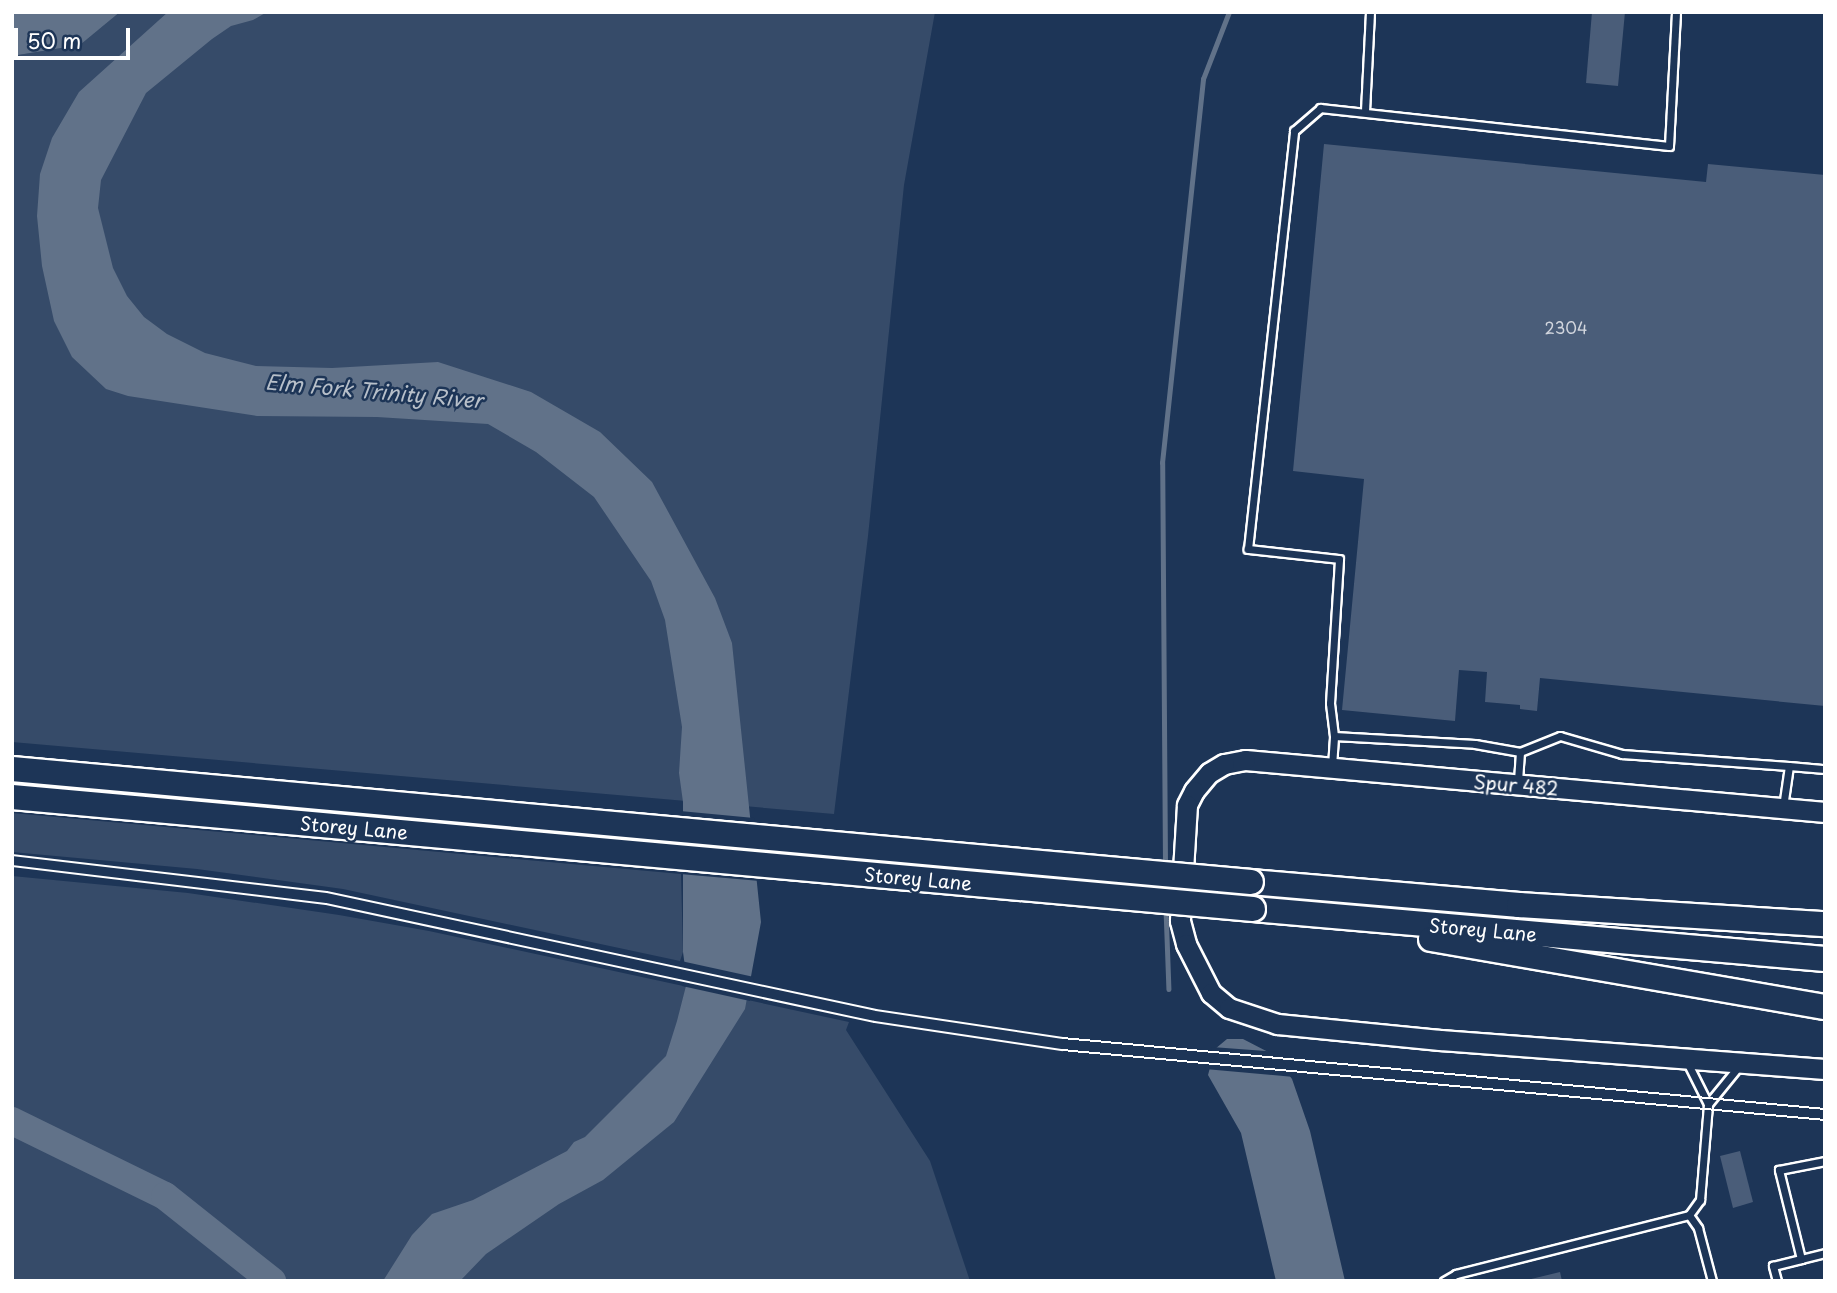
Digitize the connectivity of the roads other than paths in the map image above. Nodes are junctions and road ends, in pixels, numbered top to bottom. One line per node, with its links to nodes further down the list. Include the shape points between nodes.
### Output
1 (1370, 12): 3 (lane)
2 (1676, 12): 3 (lane, via 1669,146)
3 (1365, 111): 4 (lane, via 1320,108 1294,131 1248,549 1339,559 1331,703)
4 (1334, 736): 5 (lane, via 1475,744); 8 (lane)
5 (1520, 752): 6 (lane, via 1560,736 1622,754); 10 (lane)
6 (1788, 766): 9 (lane); 12 (lane)
7 (12, 769): 15 (highway, Storey Lane, bridge, via 1518,905)
8 (1332, 769): 10 (main road, Spur 482); 18 (main road, Spur 482, via 1245,760 1224,764 1209,773 1187,805 1180,921 1198,972 1229,1008 1277,1024)
9 (1825, 769)
10 (1518, 785): 12 (main road, Spur 482)
11 (12, 797): 14 (highway, Storey Lane, bridge)
12 (1783, 808): 13 (main road, Spur 482)
13 (1825, 812)
14 (1328, 916): 16 (highway, Storey Lane); 17 (highway, via 1483,949)
15 (1825, 924)
16 (1825, 959)
17 (1825, 1007)
18 (1685, 1059): 19 (main road); 21 (lane)
19 (1742, 1063): 20 (main road); 21 (lane)
20 (1825, 1069)
21 (1708, 1104): 23 (lane, via 1700,1200)
22 (1825, 1161): 25 (lane, via 1779,1170)
23 (1689, 1215): 26 (lane); 27 (lane, via 1698,1228)
24 (1825, 1253): 25 (lane)
25 (1801, 1259): 28 (lane, via 1773,1266)
26 (1444, 1281)
27 (1712, 1281)
28 (1777, 1281)

